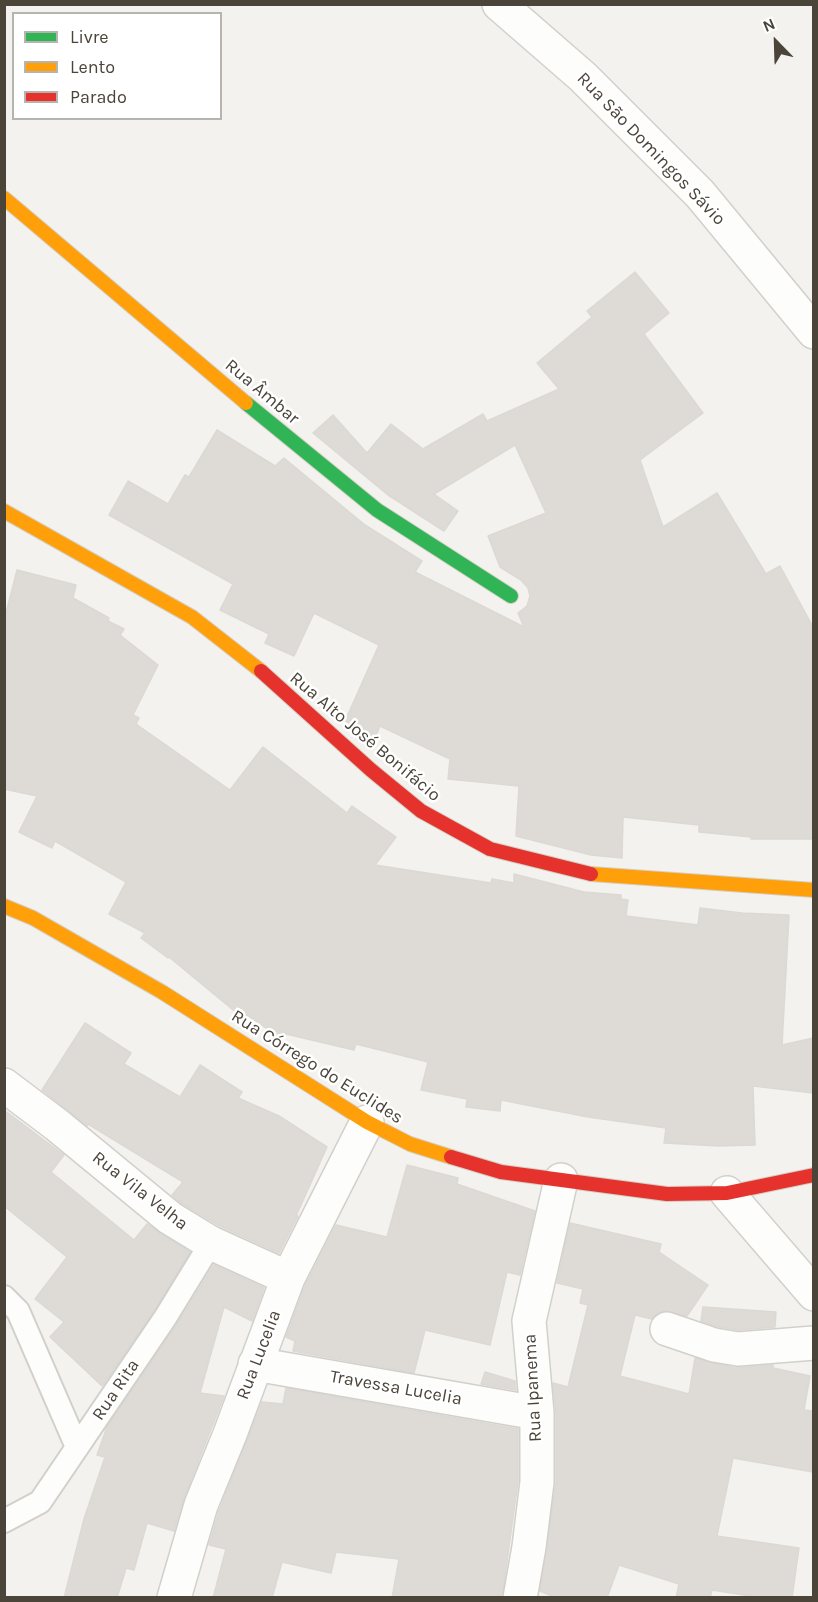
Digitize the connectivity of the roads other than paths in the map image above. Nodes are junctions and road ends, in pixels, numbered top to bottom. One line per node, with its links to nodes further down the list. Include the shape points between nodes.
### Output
1 (499, 4): 3 (street, Rua São Domingos Sávio, via 583,77 700,194)
2 (4, 198): 5 (street, Rua Âmbar, via 377,510)
3 (813, 332)
4 (4, 511): 6 (street, Rua Alto José Bonifácio, via 192,617 258,668 421,812 490,849 588,874)
5 (511, 596)
6 (813, 890)
7 (4, 906): 9 (street, Rua Córrego do Euclides, via 33,918 162,992)
8 (4, 1084): 13 (street, Rua Vila Velha, via 170,1218)
9 (367, 1122): 11 (street, Rua Córrego do Euclides, via 410,1144 501,1172); 14 (street, Rua Lucelia)
10 (813, 1175): 12 (street, Rua Córrego do Euclides)
11 (561, 1180): 12 (street, Rua Córrego do Euclides, via 667,1194); 20 (street, Rua Ipanema, via 529,1321)
12 (727, 1193): 15 (street)
13 (211, 1243): 14 (street, Rua Vila Velha); 21 (lane, Rua Rita)
14 (288, 1278): 19 (street, Rua Lucelia)
15 (813, 1294)
16 (4, 1297): 21 (lane, via 18,1311)
17 (667, 1329): 18 (street, via 714,1346 738,1349)
18 (813, 1343)
19 (255, 1364): 20 (street, Travessa Lucelia); 23 (street, Rua Lucelia, via 201,1505)
20 (537, 1413): 24 (street, Rua Ipanema, via 537,1482)
21 (77, 1447): 22 (lane, Rua Rita, via 40,1502)
22 (4, 1521)
23 (174, 1598)
24 (520, 1598)

